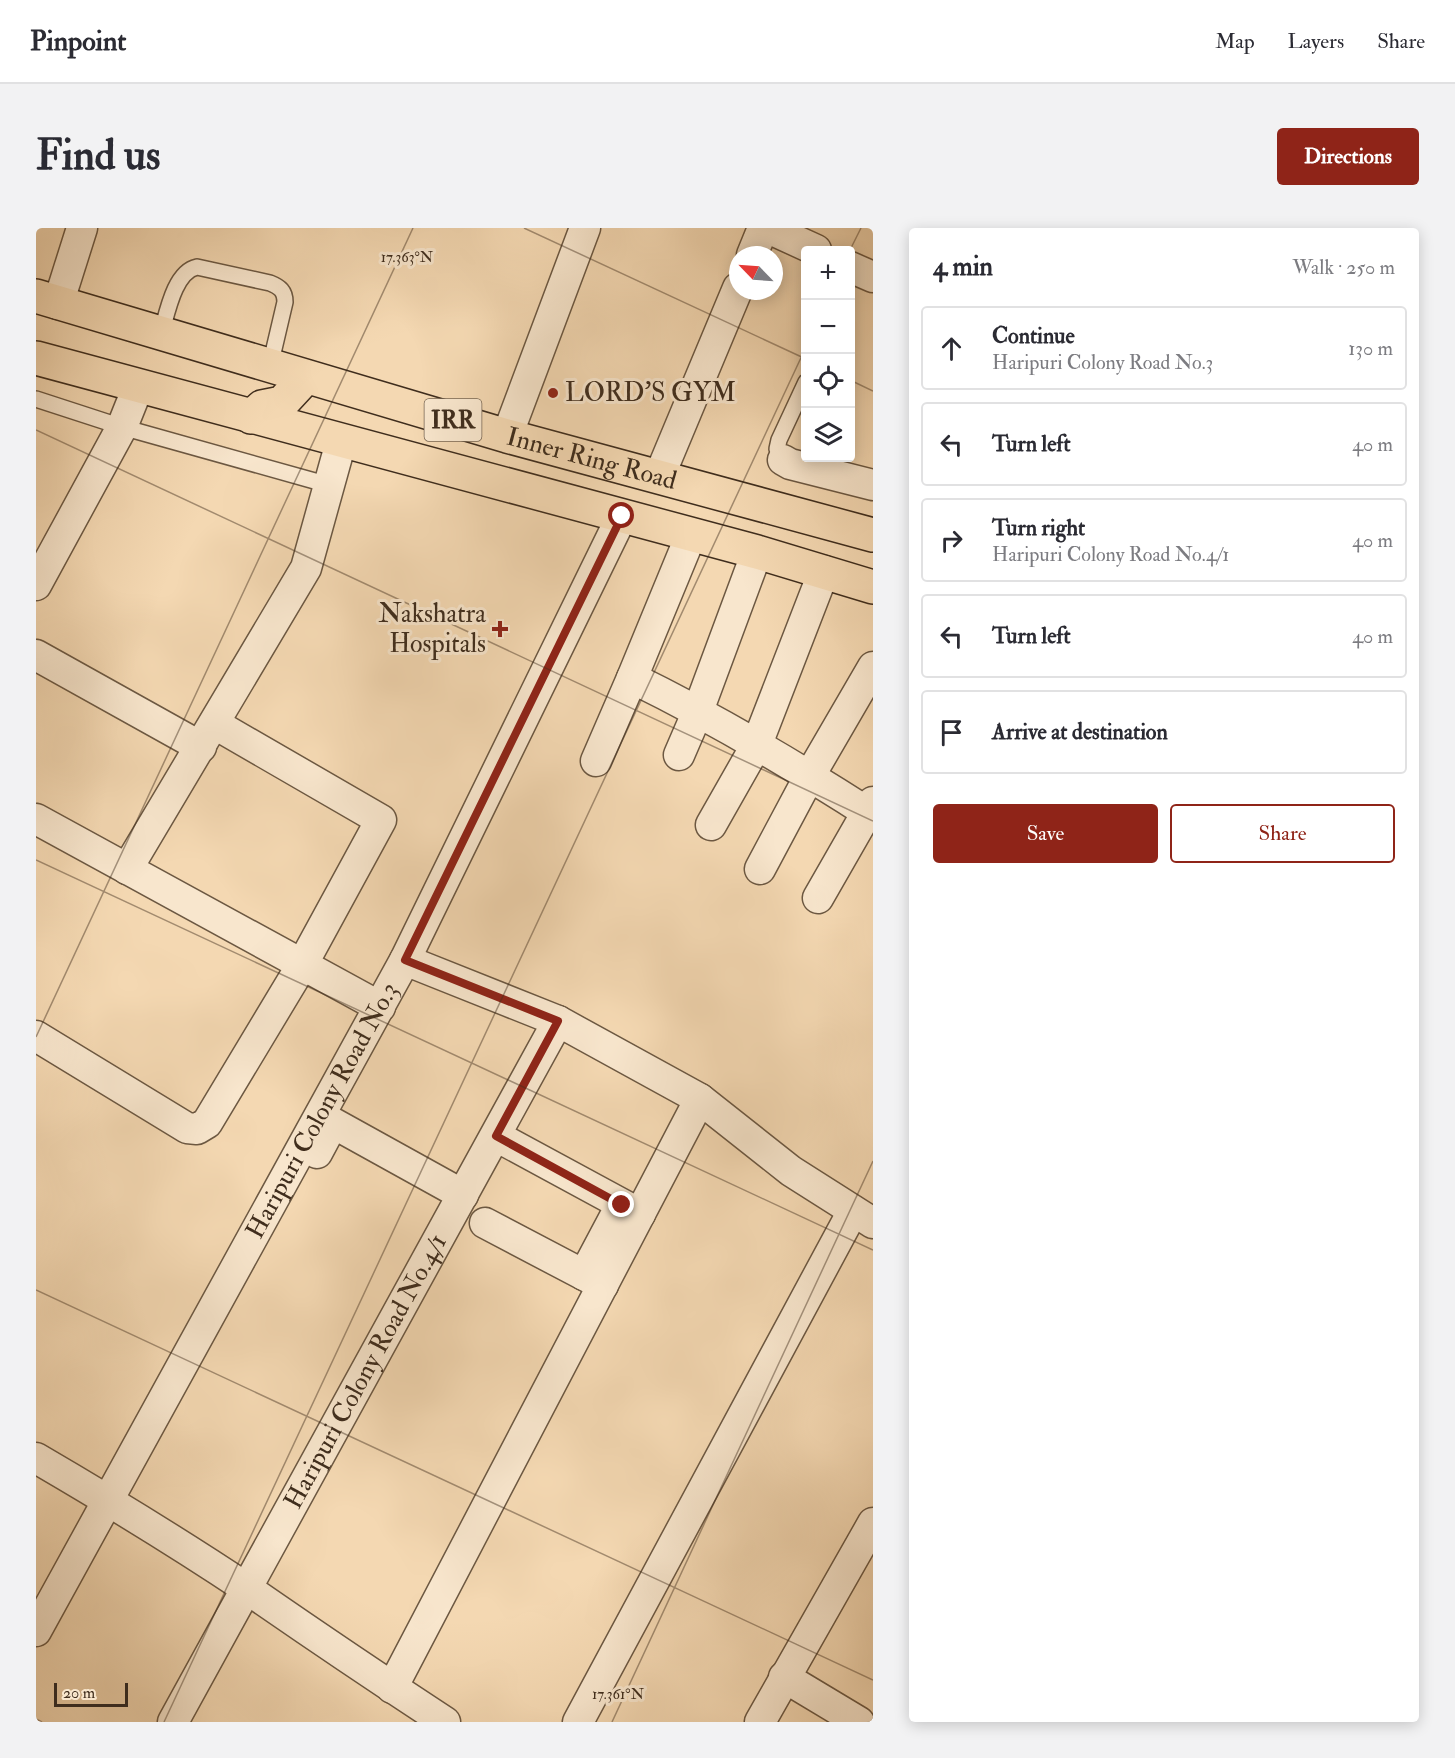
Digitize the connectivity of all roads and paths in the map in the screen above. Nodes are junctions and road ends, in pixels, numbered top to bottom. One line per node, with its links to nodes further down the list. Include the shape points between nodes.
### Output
1 (82, 228): 6 (street)
2 (585, 228): 17 (street)
3 (766, 228): 4 (street); 5 (street)
4 (757, 246)
5 (807, 246)
6 (47, 300): 8 (highway, Inner Ring Road / IRR)
7 (733, 300): 20 (street)
8 (161, 334): 10 (highway, Inner Ring Road / IRR); 10 (lane, via 181,276 189,268 270,283 285,294)
9 (36, 358): 12 (highway, Inner Ring Road / IRR)
10 (270, 366): 11 (highway, Inner Ring Road / IRR)
11 (306, 377): 15 (highway, via 282,403 262,407); 17 (highway, Inner Ring Road / IRR)
12 (138, 387): 15 (highway, Inner Ring Road / IRR); 16 (street)
13 (801, 393): 19 (lane, via 779,440 777,449)
14 (36, 399): 16 (lane)
15 (251, 417): 18 (highway, Inner Ring Road / IRR)
16 (122, 427): 21 (lane); 28 (street)
17 (507, 436): 20 (highway, Inner Ring Road / IRR)
18 (341, 442): 21 (street); 23 (highway, Inner Ring Road / IRR)
19 (783, 460): 22 (street)
20 (659, 477): 25 (highway, Inner Ring Road / IRR)
21 (329, 485): 34 (street, via 306,568)
22 (873, 485)
23 (622, 516): 24 (highway, Inner Ring Road / IRR); 45 (street, Haripuri Colony Road No.3)
24 (691, 535): 26 (highway, Inner Ring Road / IRR); 32 (street)
25 (873, 535)
26 (757, 552): 27 (highway, Inner Ring Road / IRR); 33 (street)
27 (824, 571): 29 (highway, Inner Ring Road / IRR); 35 (street)
28 (36, 585)
29 (873, 587)
30 (36, 655): 34 (street)
31 (873, 667): 38 (street)
32 (632, 678): 33 (street); 37 (street)
33 (698, 711): 35 (street); 36 (street)
34 (208, 735): 42 (street); 46 (street, via 381,820)
35 (757, 744): 38 (street); 41 (street)
36 (679, 755)
37 (596, 761)
38 (809, 777): 39 (street); 43 (street)
39 (871, 810): 44 (street)
40 (36, 819): 42 (street)
41 (711, 825)
42 (128, 869): 46 (street)
43 (760, 869)
44 (818, 898)
45 (405, 960): 47 (street, Haripuri Colony Road No.3); 48 (street)
46 (302, 965): 47 (street); 49 (street, via 207,1124 197,1129 187,1128)
47 (380, 1007): 51 (street, Haripuri Colony Road No.3)
48 (558, 1021): 50 (street); 52 (street, Haripuri Colony Road No.4/1)
49 (36, 1036)
50 (700, 1099): 55 (street); 56 (street, via 791,1171)
51 (326, 1120): 53 (street); 54 (street); 60 (street, Haripuri Colony Road No.3)
52 (496, 1136): 54 (street, Haripuri Colony Road No.4/1); 55 (street)
53 (298, 1189)
54 (463, 1195): 62 (street, Haripuri Colony Road No.4/1)
55 (631, 1209): 58 (street)
56 (863, 1217): 68 (street)
57 (485, 1223): 58 (street)
58 (593, 1280): 65 (street)
59 (36, 1458): 60 (street)
60 (108, 1500): 62 (street); 63 (street, Haripuri Colony Road No.3)
61 (873, 1523): 64 (street)
62 (247, 1589): 65 (street); 66 (street, Haripuri Colony Road No.4/1)
63 (36, 1631)
64 (784, 1677): 69 (street); 70 (street)
65 (392, 1688): 67 (street)
66 (173, 1722)
67 (445, 1722)
68 (578, 1722)
69 (760, 1722)
70 (859, 1722)

